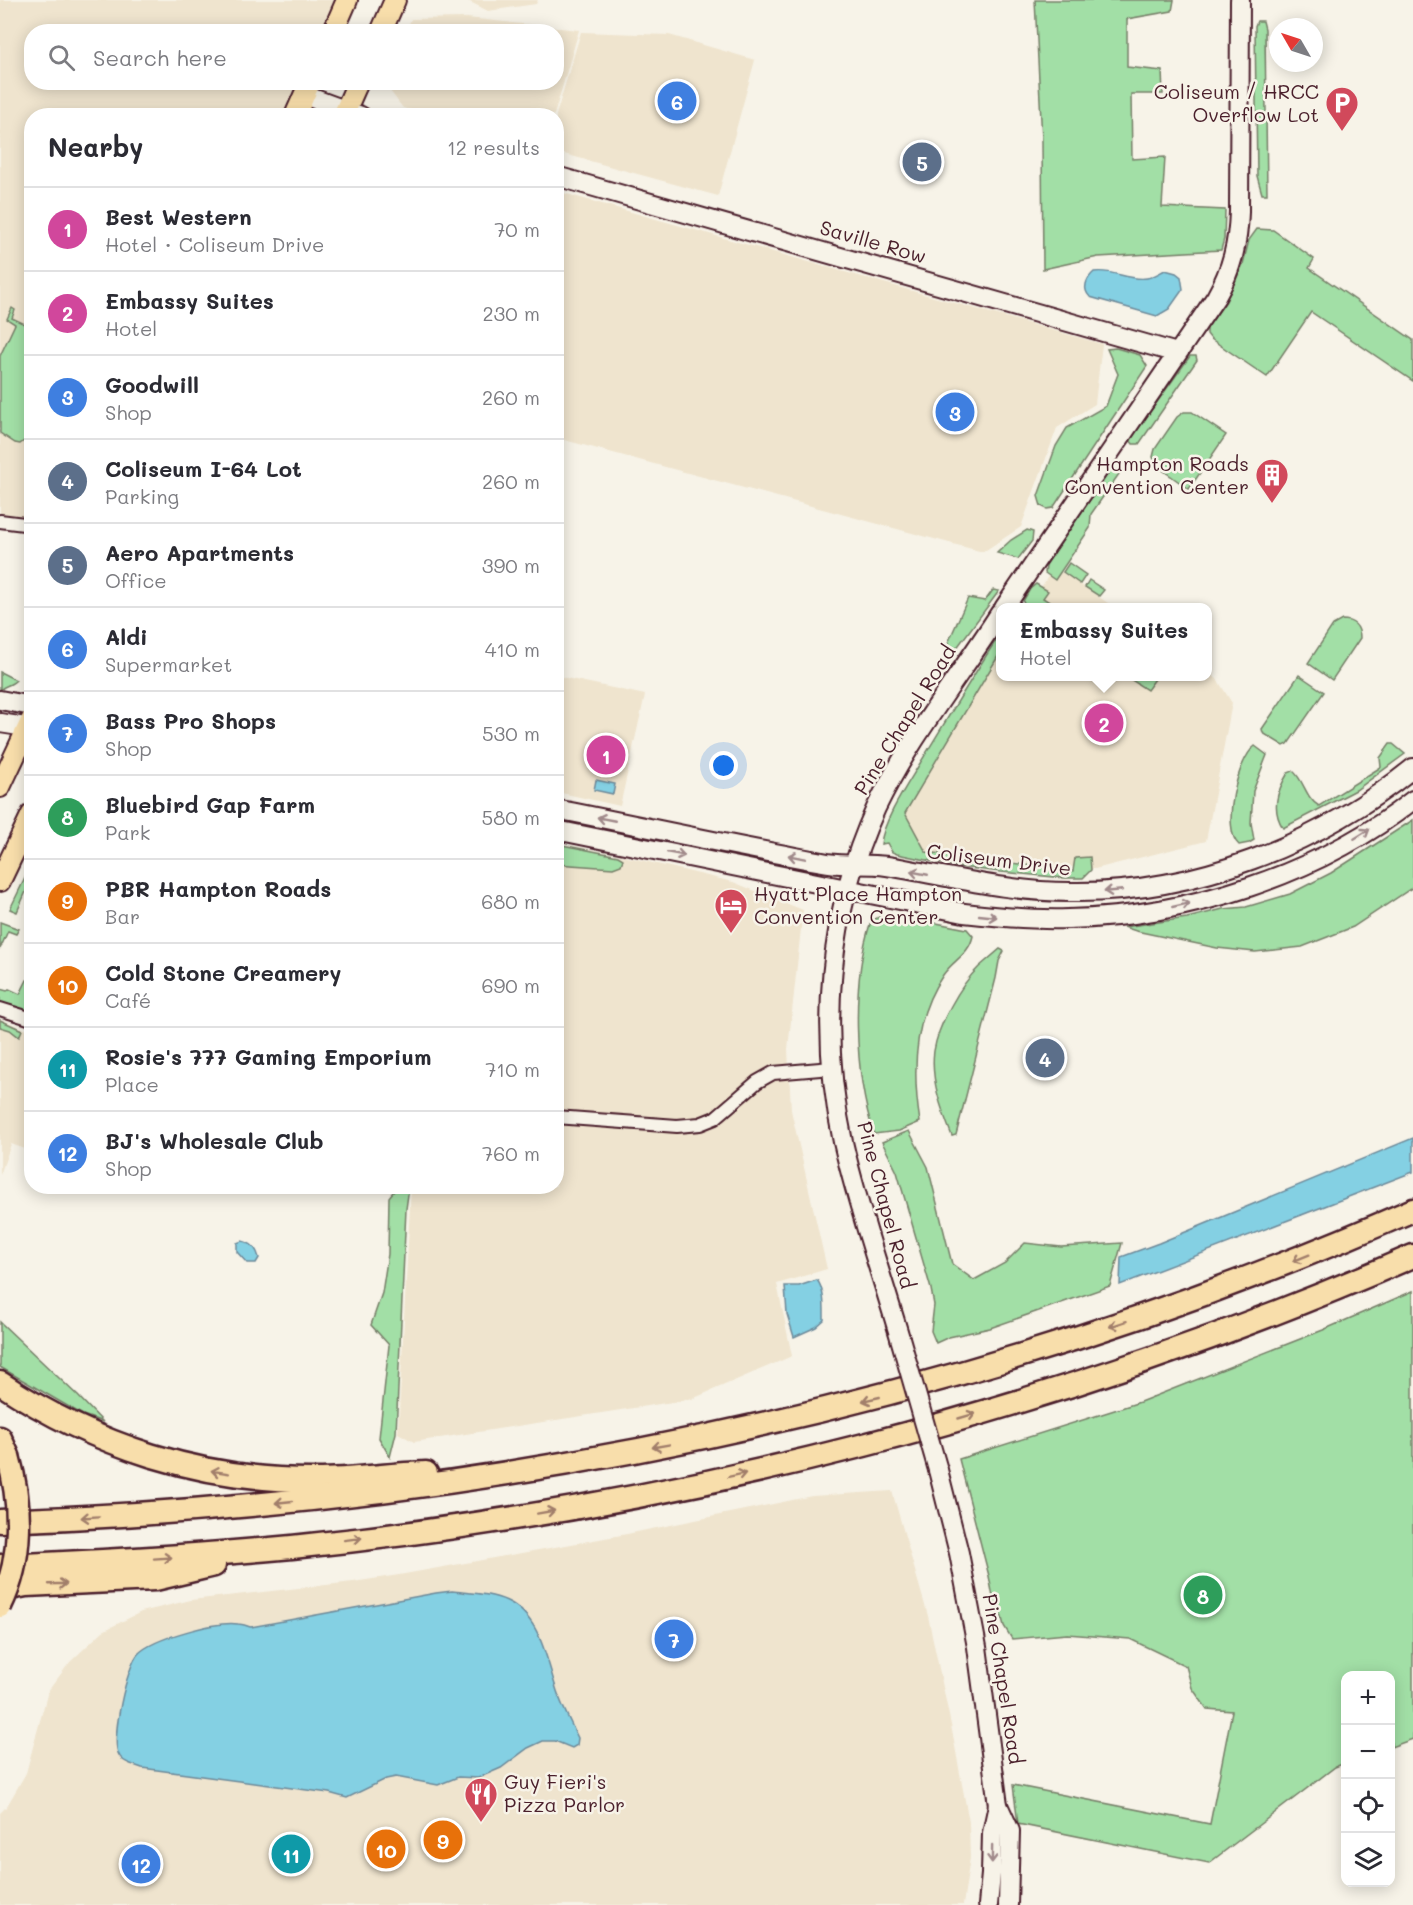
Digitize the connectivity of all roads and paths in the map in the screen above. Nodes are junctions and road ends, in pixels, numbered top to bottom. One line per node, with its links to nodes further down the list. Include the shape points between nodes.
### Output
1 (347, 0): 4 (main road)
2 (395, 0): 5 (main road)
3 (1240, 0): 13 (street, via 1239,212 1235,254 1219,291)
4 (336, 24)
5 (384, 24)
6 (307, 90): 9 (main road)
7 (309, 90): 10 (street)
8 (356, 90): 11 (main road)
9 (299, 108)
10 (340, 108)
11 (352, 108)
12 (564, 178): 13 (street, Saville Row)
13 (1177, 353): 16 (street)
14 (0, 521): 15 (street)
15 (24, 524)
16 (1007, 603)
17 (996, 619): 29 (street, Pine Chapel Road, via 888,785)
18 (0, 700): 19 (street)
19 (24, 704)
20 (0, 723): 21 (street)
21 (24, 725)
22 (24, 737): 24 (main road)
23 (1413, 768): 29 (street, Coliseum Drive, one-way to 29, via 1358,807 1271,852 1218,871 1152,886 1050,892 969,883 880,865)
24 (0, 787)
25 (1413, 800): 31 (street, one-way to 25, via 964,914 1004,918 1070,919 1149,911 1216,897 1302,865 1353,840)
26 (564, 811): 29 (street, Coliseum Drive, one-way to 26, via 831,864)
27 (24, 831): 30 (main road)
28 (564, 832): 31 (street, one-way to 31)
29 (855, 865): 31 (street, Pine Chapel Road)
30 (0, 881)
31 (848, 889): 34 (street, Pine Chapel Road, via 830,992)
32 (0, 1009): 33 (street)
33 (24, 1016)
34 (832, 1068): 35 (street, via 773,1073 715,1118 700,1124 672,1126); 48 (street, Pine Chapel Road, bridge, via 850,1172 959,1553 977,1647)
35 (564, 1118)
36 (1413, 1205): 38 (highway)
37 (1413, 1210): 38 (highway)
38 (1356, 1236): 42 (highway, one-way to 42, via 1150,1314 879,1397 679,1443)
39 (1413, 1256): 44 (highway, one-way to 39, via 523,1516 839,1451 1104,1374 1275,1313)
40 (0, 1383): 42 (highway, one-way to 40, via 318,1480 221,1473 120,1446 39,1408)
41 (4, 1447): 47 (highway, bridge, via 16,1492 18,1533 11,1575)
42 (550, 1466): 43 (highway, one-way to 43, via 387,1492 222,1509)
43 (0, 1521)
44 (295, 1546): 45 (highway, one-way to 44); 46 (highway, one-way to 44, via 26,1585 155,1579)
45 (0, 1566)
46 (0, 1590)
47 (0, 1606)
48 (998, 1805): 49 (street, Pine Chapel Road, one-way to 49, via 992,1833); 50 (street, Pine Chapel Road, via 1010,1831)
49 (988, 1905)
50 (1008, 1905)

